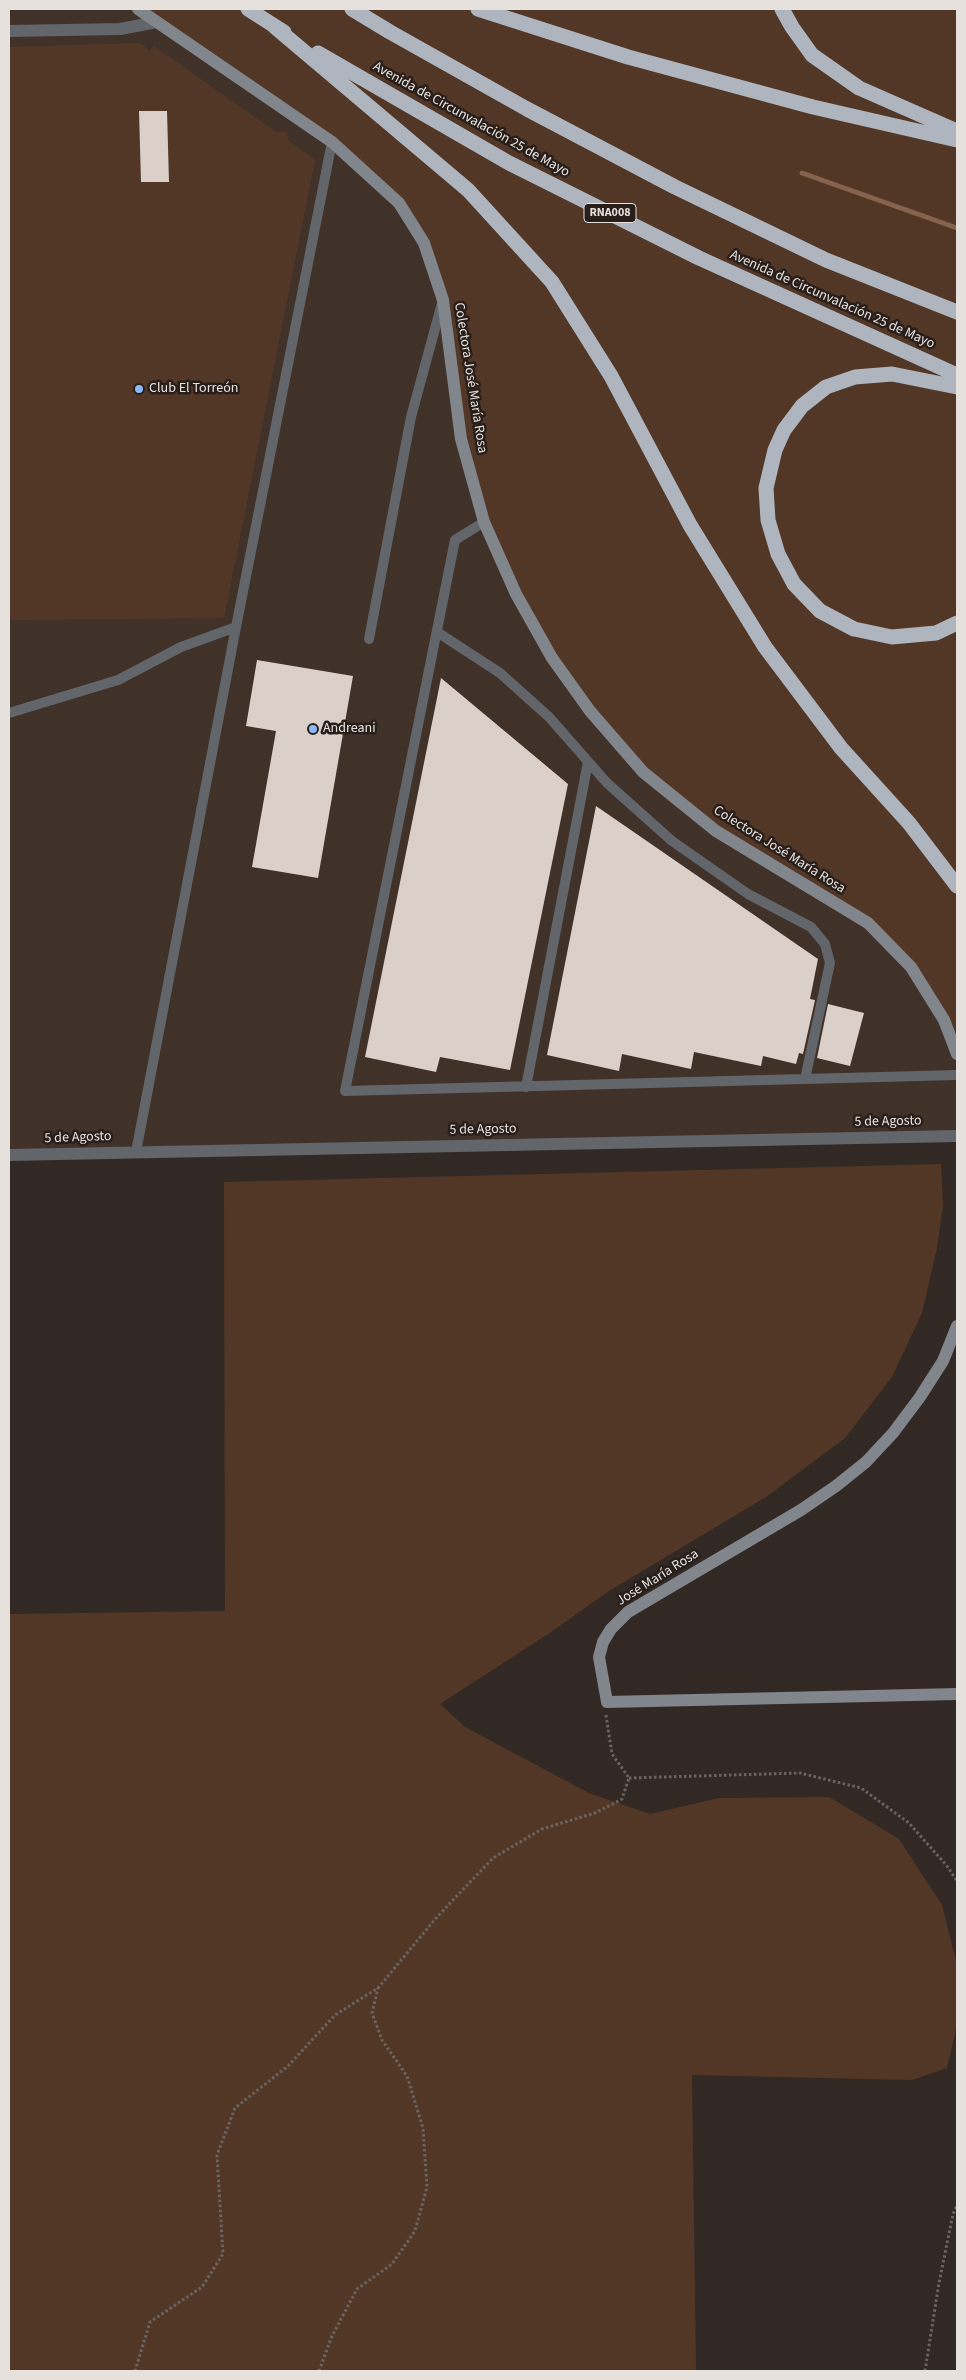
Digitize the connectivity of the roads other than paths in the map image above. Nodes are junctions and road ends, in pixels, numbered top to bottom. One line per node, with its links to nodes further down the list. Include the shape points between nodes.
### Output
1 (138, 9): 6 (main road, Colectora José María Rosa)
2 (248, 9): 7 (highway, Avenida de Circunvalación 25 de Mayo / RNA008)
3 (352, 9): 13 (highway, via 510,99 675,187 826,260)
4 (478, 9): 10 (highway, via 628,58 813,107)
5 (782, 9): 9 (highway, via 812,55 859,88)
6 (157, 22): 8 (street, via 120,28); 11 (main road, Colectora José María Rosa)
7 (275, 27): 14 (highway, Avenida de Circunvalación 25 de Mayo / RNA008, via 508,163 699,258); 23 (highway, via 468,190 552,282 611,376 690,525 765,647 842,748 908,823)
8 (9, 31)
9 (957, 131)
10 (957, 140)
11 (332, 142): 12 (main road, Colectora José María Rosa, via 399,203 424,243); 18 (lane)
12 (443, 300): 16 (main road, Colectora José María Rosa, via 461,439); 20 (lane, via 411,417)
13 (957, 312)
14 (957, 375)
15 (957, 387): 17 (highway, via 892,374 855,377 826,387 802,406 784,430 775,450 766,488 768,520 778,554 794,584 820,611 854,630 892,637 936,633)
16 (484, 522): 19 (lane, via 455,540); 24 (main road, Colectora José María Rosa, via 516,594 552,658 590,711 643,772 716,831 868,923 911,967 944,1020)
17 (957, 623)
18 (236, 627): 21 (lane, via 181,647 118,680); 29 (lane)
19 (437, 632): 22 (lane, via 500,673 549,717); 27 (lane, via 345,1091)
20 (369, 639)
21 (9, 713)
22 (588, 762): 26 (lane, via 672,841 748,894 811,927 825,944 830,963); 27 (lane)
23 (957, 886)
24 (957, 1054)
25 (957, 1075): 26 (lane)
26 (805, 1079): 27 (lane)
27 (526, 1087)
28 (957, 1136): 29 (street, 5 de Agosto)
29 (136, 1152): 30 (street, 5 de Agosto)
30 (9, 1155)
31 (957, 1326): 32 (main road, José María Rosa, via 943,1361 920,1397 893,1434 866,1462 800,1510 628,1612 611,1628 599,1657 607,1702)
32 (957, 1694)

